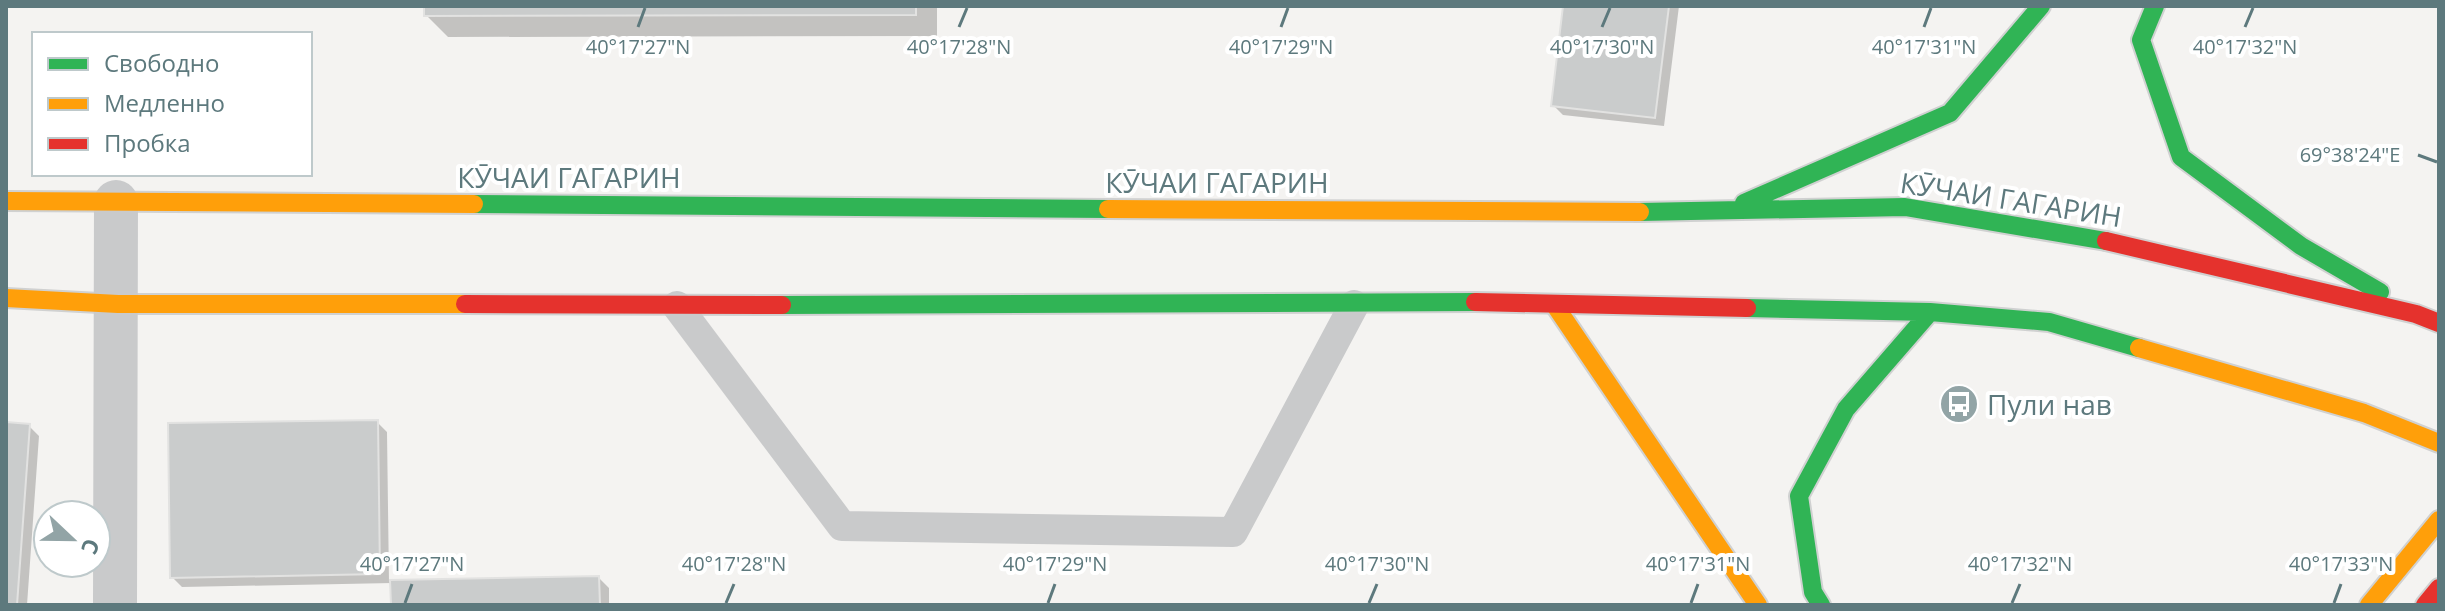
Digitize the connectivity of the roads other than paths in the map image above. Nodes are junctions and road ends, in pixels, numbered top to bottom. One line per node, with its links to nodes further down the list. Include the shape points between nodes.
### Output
1 (2041, 6): 5 (main road, via 1950,113)
2 (2155, 6): 12 (main road, via 2141,40 2181,157 2301,246)
3 (6, 201): 4 (main road, КӮЧАИ ГАГАРИН)
4 (116, 202): 5 (main road, КӮЧАИ ГАГАРИН); 7 (street)
5 (1721, 213): 12 (main road, КӮЧАИ ГАГАРИН, via 1905,207 2118,243)
6 (6, 298): 7 (main road)
7 (118, 304): 10 (main road); 17 (street)
8 (1554, 304): 9 (main road); 11 (main road); 18 (main road)
9 (1354, 305): 10 (main road); 10 (lane, via 1233,532 842,526)
10 (677, 306)
11 (1930, 312): 14 (main road, via 2049,322 2364,413); 19 (main road, via 1846,409 1799,496 1813,592)
12 (2416, 314): 13 (main road)
13 (2439, 323)
14 (2439, 443)
15 (2439, 520): 20 (main road)
16 (2439, 588): 21 (main road)
17 (115, 605)
18 (1758, 605)
19 (1821, 605)
20 (2369, 605)
21 (2425, 605)

